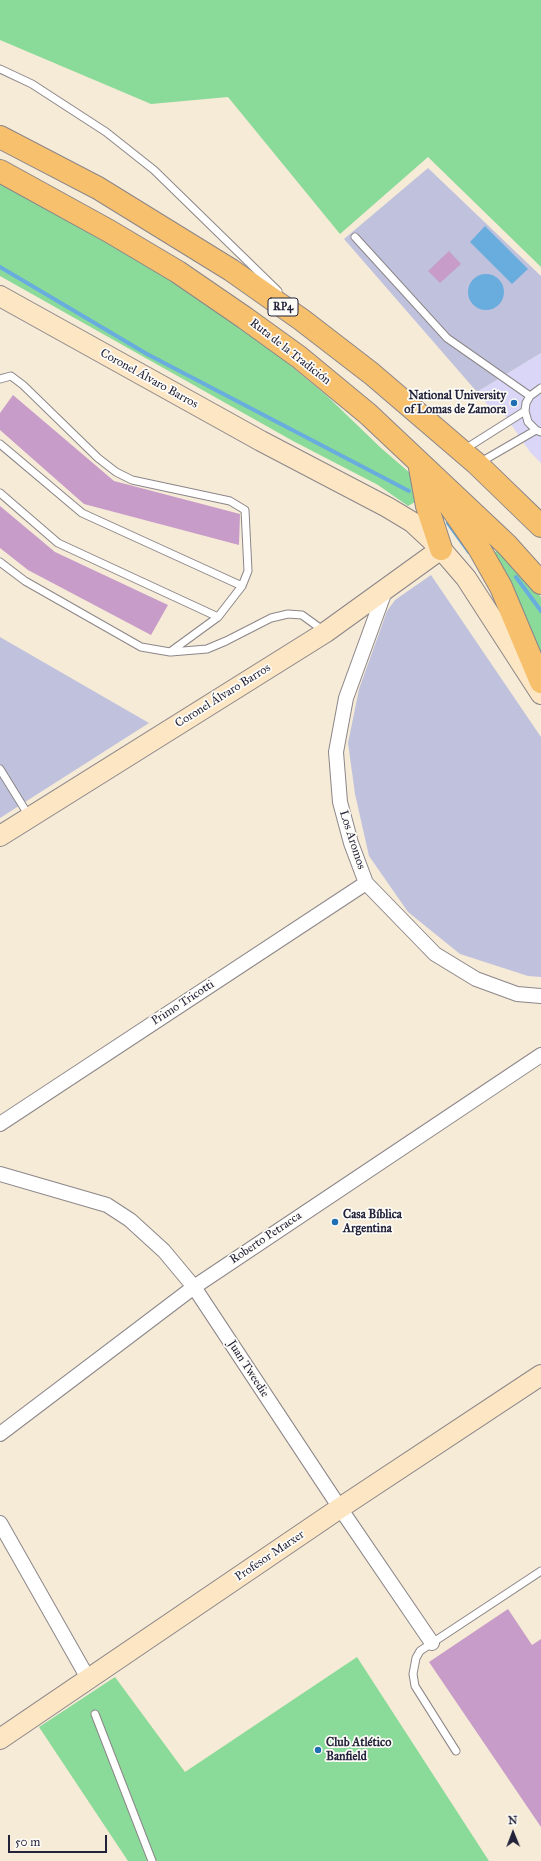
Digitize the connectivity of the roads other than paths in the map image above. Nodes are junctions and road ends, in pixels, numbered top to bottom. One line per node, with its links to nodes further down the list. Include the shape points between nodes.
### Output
1 (0, 69): 6 (lane, via 39,88 106,132 136,156)
2 (0, 137): 6 (main road, RP4, via 98,188 231,270)
3 (0, 171): 14 (main road, Ruta de la Tradición / RP4, via 178,272 245,318 368,414)
4 (355, 237): 9 (lane, via 447,338)
5 (0, 296): 17 (street, Coronel Álvaro Barros, via 261,441 388,507 412,522)
6 (340, 349): 13 (main road, RP4)
7 (0, 379): 20 (lane, via 11,376 23,385 98,458 116,472 132,480 230,501 245,510 248,571)
8 (541, 388): 9 (lane)
9 (530, 396): 10 (lane)
10 (525, 412): 11 (lane, via 528,422); 13 (lane)
11 (538, 431): 13 (lane)
12 (0, 444): 20 (lane, via 82,513)
13 (469, 458): 16 (main road, RP4)
14 (419, 462): 17 (main road, via 427,506); 19 (main road, Ruta de la Tradición / RP4, via 507,545); 25 (main road, via 479,548 501,587)
15 (0, 493): 22 (lane, via 58,543)
16 (539, 522)
17 (441, 549): 21 (street, Coronel Álvaro Barros); 26 (street, Coronel Álvaro Barros, via 466,578)
18 (0, 562): 24 (lane, via 25,581 141,648)
19 (541, 582)
20 (242, 586): 22 (lane)
21 (385, 591): 23 (street, Coronel Álvaro Barros); 30 (street, Los Aromos, via 346,698 336,752 340,802 351,843)
22 (218, 617): 24 (lane)
23 (326, 632): 24 (lane, via 302,616 288,614 271,618 207,649); 28 (street, Coronel Álvaro Barros)
24 (170, 652)
25 (541, 682)
26 (541, 694)
27 (0, 769): 28 (lane)
28 (30, 818): 29 (street, Coronel Álvaro Barros)
29 (0, 836)
30 (366, 882): 31 (street, Los Aromos, via 435,954 476,979 517,994); 33 (street, Primo Tricotti)
31 (541, 996)
32 (541, 1055): 35 (street, Roberto Petracca)
33 (0, 1124)
34 (0, 1174): 35 (street, Juan Tweedie, via 107,1205 130,1220 158,1246)
35 (194, 1287): 37 (street, Roberto Petracca); 38 (street, Juan Tweedie)
36 (541, 1375): 38 (street, Profesor Marxer)
37 (0, 1434)
38 (340, 1508): 41 (street, Juan Tweedie); 42 (street, Profesor Marxer)
39 (0, 1523): 42 (street)
40 (541, 1571): 41 (lane)
41 (432, 1643): 45 (lane, via 420,1651 416,1658 413,1680)
42 (89, 1680): 44 (street, Profesor Marxer)
43 (95, 1714): 46 (lane)
44 (0, 1739)
45 (456, 1751)
46 (152, 1861)

